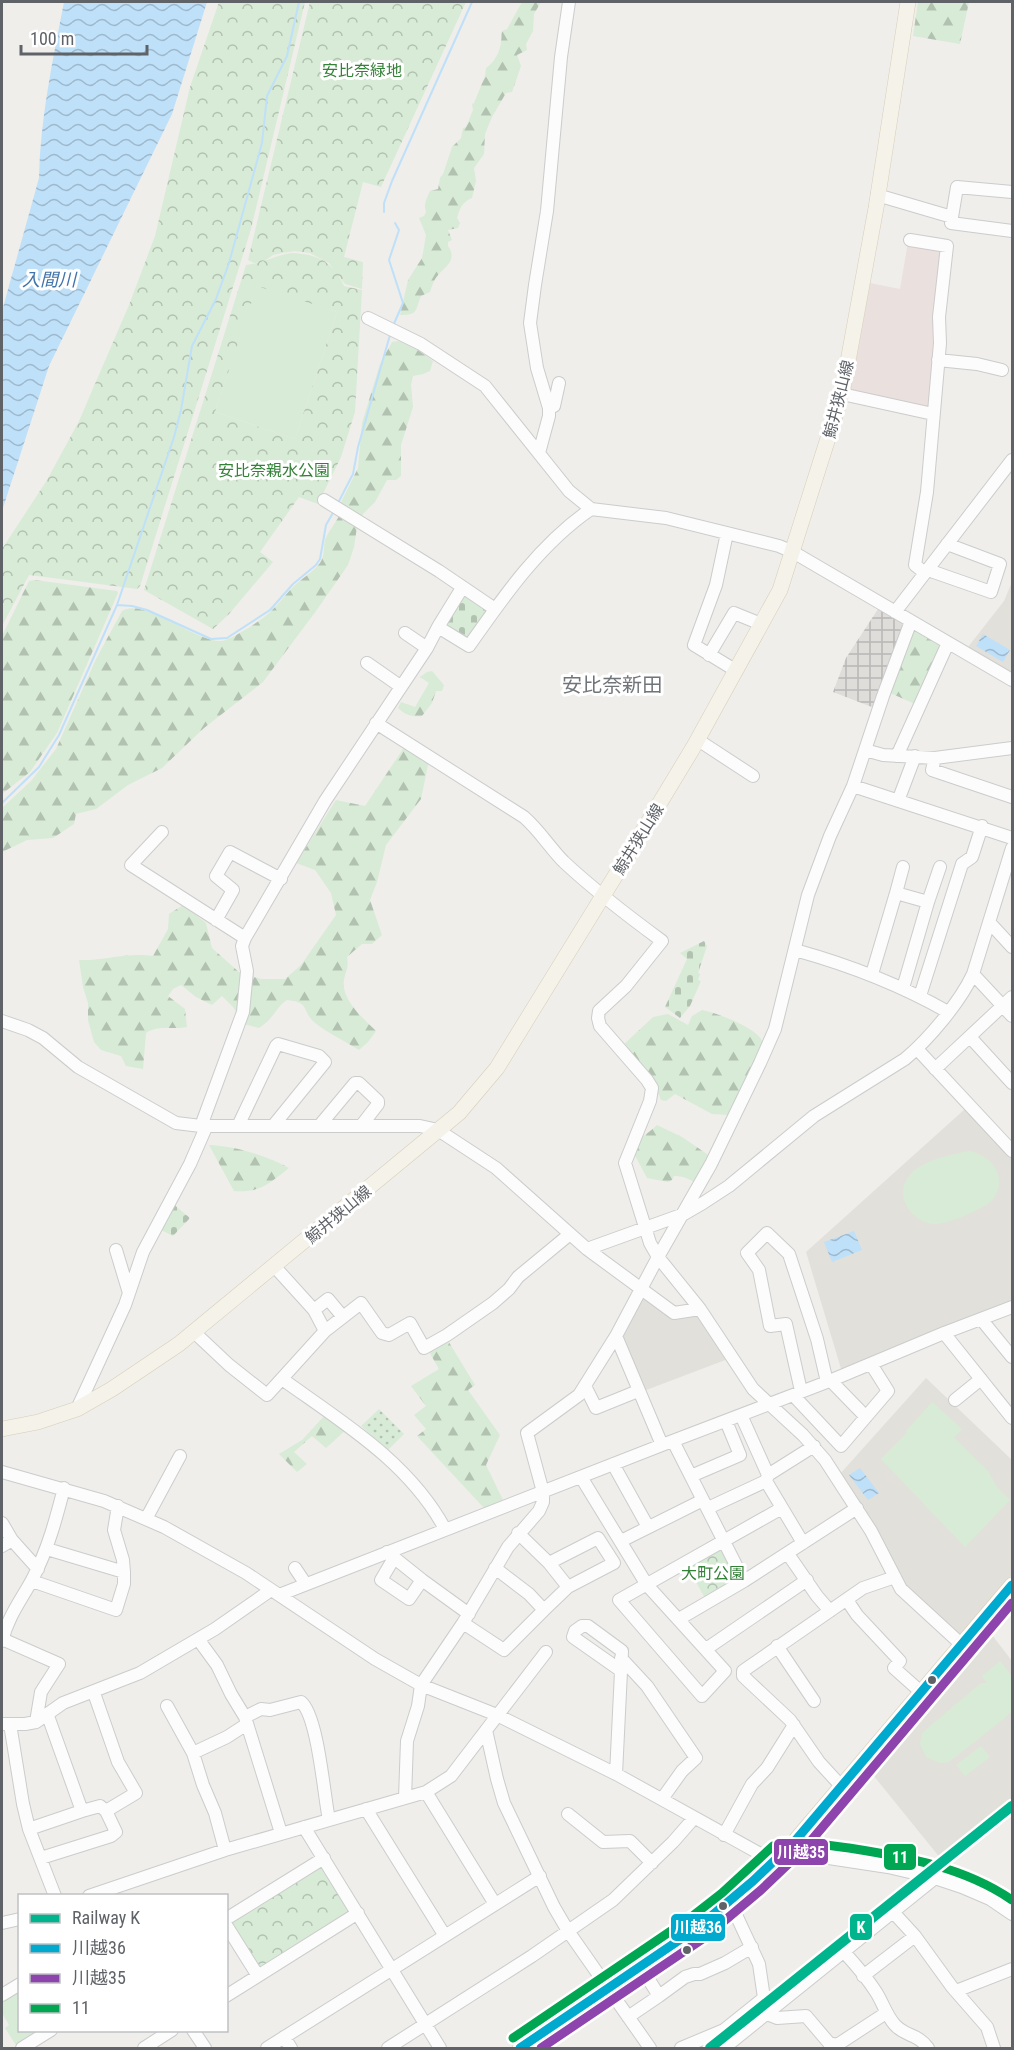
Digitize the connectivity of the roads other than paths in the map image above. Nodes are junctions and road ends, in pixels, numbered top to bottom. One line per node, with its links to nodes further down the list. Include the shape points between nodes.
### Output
1 (569, 2): 13 (street, via 531,323 534,352)
2 (908, 2): 4 (main road, 鯨井狭山線)
3 (1012, 192): 5 (street, via 958,186)
4 (877, 195): 5 (street); 12 (main road, 鯨井狭山線)
5 (952, 217): 6 (street, via 954,225)
6 (1012, 231)
7 (910, 240): 9 (street, via 947,246)
8 (368, 318): 15 (street, via 421,344 477,379)
9 (938, 360): 10 (street); 14 (street)
10 (1002, 370)
11 (559, 383): 13 (street, via 554,406)
12 (842, 394): 14 (street); 21 (main road, 鯨井狭山線)
13 (549, 408): 15 (street)
14 (933, 414): 22 (street, via 927,492 915,565)
15 (539, 453): 18 (street, via 569,491)
16 (1012, 460): 20 (street)
17 (332, 505): 23 (street)
18 (591, 509): 19 (street, via 650,514); 24 (street, via 548,544)
19 (727, 533): 21 (street); 32 (street, via 716,585 694,645)
20 (948, 544): 22 (street); 22 (street, via 1000,564 991,592)
21 (793, 552): 25 (street); 27 (main road, 鯨井狭山線, via 780,590)
22 (927, 572): 25 (street)
23 (462, 588): 24 (street); 28 (street)
24 (495, 609): 28 (street, via 469,646)
25 (895, 612): 26 (street)
26 (911, 621): 30 (street); 40 (street)
27 (760, 624): 32 (street, via 734,613); 34 (main road, 鯨井狭山線)
28 (438, 627): 31 (street)
29 (405, 633): 31 (street)
30 (948, 643): 35 (street); 41 (street)
31 (427, 648): 36 (street)
32 (709, 655): 34 (street)
33 (368, 663): 36 (street)
34 (735, 670): 38 (main road, 鯨井狭山線)
35 (1012, 680)
36 (400, 686): 37 (street)
37 (376, 723): 55 (street); 57 (street, via 524,817)
38 (698, 740): 44 (street); 57 (main road, 鯨井狭山線)
39 (1012, 748): 43 (street)
40 (865, 750): 41 (street); 45 (street)
41 (897, 756): 42 (street)
42 (915, 756): 43 (street); 47 (street)
43 (935, 758): 46 (street, via 933,772)
44 (753, 776)
45 (853, 786): 47 (street); 63 (street, via 812,884)
46 (1012, 797)
47 (898, 801): 48 (street)
48 (982, 826): 50 (street); 67 (street, via 972,857 962,864)
49 (162, 832): 59 (street, via 131,865)
50 (1012, 838)
51 (1012, 848): 54 (street)
52 (903, 867): 56 (street)
53 (940, 867): 58 (street)
54 (1009, 876): 60 (street)
55 (281, 879): 59 (street, via 231,852 216,876 233,890); 61 (street)
56 (896, 893): 58 (street); 64 (street)
57 (602, 897): 82 (main road, 鯨井狭山線, via 497,1068 459,1113); 85 (street, via 662,941 626,986 599,1011 598,1018 600,1026 652,1088 625,1163)
58 (928, 902): 66 (street)
59 (216, 920): 61 (street)
60 (989, 922): 62 (street); 65 (street)
61 (244, 938): 78 (street, via 247,971 243,1012)
62 (1012, 947)
63 (795, 950): 64 (street); 84 (street, via 772,1037)
64 (872, 974): 66 (street)
65 (973, 974): 69 (street); 70 (street)
66 (903, 988): 67 (street)
67 (920, 996): 70 (street)
68 (1012, 996): 69 (street)
69 (1003, 1006): 71 (street); 73 (street)
70 (948, 1012): 74 (street)
71 (1012, 1016)
72 (2, 1021): 78 (street, via 43,1038 78,1067 176,1123)
73 (970, 1037): 75 (street); 76 (street)
74 (917, 1049): 75 (street); 84 (street, via 814,1116 729,1186)
75 (935, 1069): 83 (street)
76 (1012, 1083)
77 (320, 1125): 80 (street); 81 (street); 81 (street, via 359,1083 378,1101)
78 (204, 1126): 79 (street); 92 (street, via 190,1164 143,1252)
79 (238, 1126): 80 (street); 80 (street, via 278,1044 319,1056 326,1062)
80 (273, 1126)
81 (361, 1126): 82 (street, via 420,1126)
82 (438, 1130): 86 (street, via 496,1168); 90 (main road, 鯨井狭山線)
83 (1012, 1151)
84 (684, 1214): 85 (street); 89 (street)
85 (644, 1227): 87 (street); 89 (street)
86 (570, 1234): 87 (street); 96 (street, via 493,1303 424,1348 410,1323 389,1335 382,1334 361,1303)
87 (587, 1249): 91 (street)
88 (116, 1250): 92 (street)
89 (658, 1257): 91 (street); 95 (street)
90 (275, 1267): 94 (street); 99 (main road, 鯨井狭山線)
91 (642, 1287): 95 (street, via 674,1313); 101 (street)
92 (129, 1293): 112 (street)
93 (1012, 1308): 97 (street)
94 (314, 1310): 96 (street, via 328,1299); 98 (street)
95 (700, 1310): 111 (street)
96 (343, 1317): 98 (street)
97 (981, 1319): 100 (street); 102 (street)
98 (325, 1331): 104 (street)
99 (195, 1333): 104 (street, via 267,1395); 112 (main road, 鯨井狭山線)
100 (944, 1333): 103 (street); 105 (street)
101 (616, 1336): 107 (street); 108 (street)
102 (1012, 1357)
103 (871, 1364): 106 (street); 114 (street, via 888,1391)
104 (282, 1379): 135 (street, via 390,1460 427,1500)
105 (981, 1379): 110 (street); 115 (street)
106 (829, 1382): 109 (street); 109 (street, via 789,1254 767,1233 747,1253 759,1270 770,1326 786,1324); 114 (street)
107 (585, 1386): 108 (street, via 596,1408); 127 (street, via 579,1395 527,1433)
108 (638, 1391): 118 (street)
109 (797, 1393): 111 (street); 114 (street, via 841,1446)
110 (955, 1400)
111 (768, 1405): 113 (street); 119 (street)
112 (77, 1409): 117 (main road, 鯨井狭山線)
113 (741, 1415): 116 (street); 125 (street)
114 (866, 1417)
115 (1012, 1418)
116 (726, 1421): 118 (street); 123 (street, via 740,1455)
117 (2, 1429)
118 (668, 1443): 121 (street); 123 (street)
119 (814, 1446): 125 (street); 131 (street)
120 (180, 1456): 132 (street)
121 (613, 1464): 124 (street); 134 (street)
122 (2, 1472): 126 (street)
123 (691, 1476): 128 (street)
124 (581, 1477): 127 (street); 137 (street)
125 (767, 1478): 128 (street); 130 (street)
126 (64, 1488): 129 (street); 141 (street)
127 (543, 1492): 135 (street); 136 (street, via 539,1511)
128 (706, 1504): 134 (street); 138 (street)
129 (118, 1506): 132 (street); 148 (street, via 114,1530)
130 (782, 1508): 138 (street); 140 (street)
131 (858, 1508): 140 (street); 149 (street)
132 (146, 1519): 158 (street, via 204,1548)
133 (2, 1523): 139 (street)
134 (648, 1527): 137 (street)
135 (445, 1529): 143 (street)
136 (518, 1533): 144 (street); 146 (street)
137 (621, 1541): 155 (street)
138 (724, 1541): 153 (street); 155 (street)
139 (7, 1543): 147 (street)
140 (803, 1543): 142 (street)
141 (47, 1549): 147 (street); 148 (street)
142 (788, 1554): 151 (street); 153 (street)
143 (390, 1555): 150 (street); 150 (street, via 381,1580 407,1599); 154 (street)
144 (549, 1563): 157 (street); 157 (street, via 598,1538 614,1563)
145 (295, 1568): 154 (street)
146 (495, 1568): 160 (street); 162 (street)
147 (38, 1569): 152 (street)
148 (124, 1572): 152 (street, via 116,1610)
149 (895, 1577): 159 (street, via 863,1588); 166 (street, via 909,1598)
150 (422, 1580): 162 (street)
151 (807, 1580): 161 (street); 168 (street)
152 (32, 1581): 165 (street, via 12,1612)
153 (744, 1581): 163 (street)
154 (305, 1583): 158 (street)
155 (647, 1585): 163 (street); 168 (street, via 619,1601 702,1696 725,1671)
156 (1012, 1585): 166 (main road)
157 (568, 1587): 160 (street)
158 (275, 1593): 164 (street); 170 (street)
159 (847, 1600): 161 (street); 172 (street, via 857,1616 900,1660 894,1668)
160 (544, 1610): 162 (street, via 504,1650)
161 (830, 1611): 167 (street)
162 (466, 1618): 170 (street)
163 (679, 1619): 168 (street)
164 (198, 1639): 171 (street); 177 (street, via 217,1665)
165 (2, 1640): 178 (street, via 59,1664 41,1692)
166 (962, 1645): 172 (main road)
167 (777, 1646): 173 (street); 180 (street, via 743,1671 742,1676)
168 (706, 1649)
169 (546, 1652): 175 (street)
170 (421, 1685): 175 (street); 186 (street, via 407,1741)
171 (93, 1693): 176 (street, via 63,1703); 189 (street, via 118,1762 136,1794)
172 (922, 1693): 184 (main road)
173 (814, 1701)
174 (167, 1706): 182 (street)
175 (497, 1715): 181 (street); 183 (street)
176 (48, 1716): 178 (street); 190 (street)
177 (246, 1720): 182 (street, via 227,1737); 193 (street, via 261,1709 304,1704 321,1764); 196 (street)
178 (36, 1722): 179 (street)
179 (6, 1724): 195 (street)
180 (794, 1725): 184 (street); 197 (street, via 752,1784)
181 (486, 1730): 185 (street, via 451,1776); 203 (street, via 504,1803)
182 (193, 1753): 198 (street)
183 (616, 1774): 187 (street); 187 (street, via 621,1664 647,1686 696,1758)
184 (842, 1787): 199 (main road)
185 (426, 1792): 186 (street); 208 (street)
186 (405, 1798): 188 (street)
187 (662, 1799): 192 (street)
188 (366, 1809): 193 (street); 217 (street)
189 (106, 1810): 190 (street, via 100,1806); 200 (street, via 116,1832 111,1836)
190 (82, 1811): 195 (street)
191 (568, 1814): 202 (street, via 603,1842 630,1841)
192 (694, 1818): 197 (street); 202 (street)
193 (329, 1820): 194 (street)
194 (304, 1827): 196 (street); 201 (street)
195 (29, 1829): 200 (street)
196 (281, 1833): 198 (street)
197 (724, 1835): 199 (street, via 764,1856)
198 (225, 1850): 205 (street)
199 (781, 1854): 204 (street, via 852,1860); 207 (main road)
200 (41, 1858): 206 (street)
201 (324, 1858): 210 (street); 212 (street)
202 (652, 1863): 216 (street, via 613,1900)
203 (540, 1876): 208 (street); 216 (street)
204 (935, 1878): 209 (street); 211 (street, via 990,1899)
205 (105, 1893)
206 (54, 1894)
207 (730, 1902): 219 (street); 221 (main road)
208 (495, 1904): 217 (street)
209 (893, 1912): 218 (street); 220 (street)
210 (358, 1913): 222 (street); 224 (street)
211 (1012, 1914)
212 (228, 1918)
213 (18, 1919): 214 (street)
214 (2, 1923)
215 (228, 1928): 224 (street)
216 (568, 1931): 227 (street); 235 (street)
217 (445, 1936): 222 (street)
218 (915, 1936): 225 (street); 228 (street)
219 (752, 1947): 231 (street, via 725,1963 685,1977); 249 (street, via 764,1998 724,2030)
220 (844, 1952): 225 (street); 233 (street)
221 (641, 1967): 227 (main road); 231 (street)
222 (392, 1969): 235 (street); 239 (street)
223 (1012, 1969): 228 (street)
224 (258, 1976): 230 (street)
225 (863, 1976): 232 (street)
226 (18, 1985): 229 (street)
227 (609, 1990): 234 (street); 247 (main road)
228 (956, 1990): 252 (street, via 987,2027)
229 (2, 1995)
230 (228, 1995)
231 (659, 1996): 234 (street)
232 (886, 2013): 233 (street, via 837,2045 829,2043 806,2016 777,2018); 251 (street, via 898,2028 920,2038)
233 (767, 2014): 250 (street)
234 (628, 2017): 248 (street)
235 (426, 2025): 245 (street); 246 (street)
236 (49, 2032): 240 (street)
237 (170, 2032): 241 (street)
238 (194, 2032): 242 (street)
239 (284, 2037): 243 (street); 244 (street)
240 (22, 2049)
241 (144, 2049)
242 (205, 2049)
243 (267, 2049)
244 (291, 2049)
245 (388, 2049)
246 (440, 2049)
247 (520, 2049)
248 (650, 2049)
249 (681, 2049)
250 (724, 2049)
251 (928, 2049)
252 (994, 2049)

